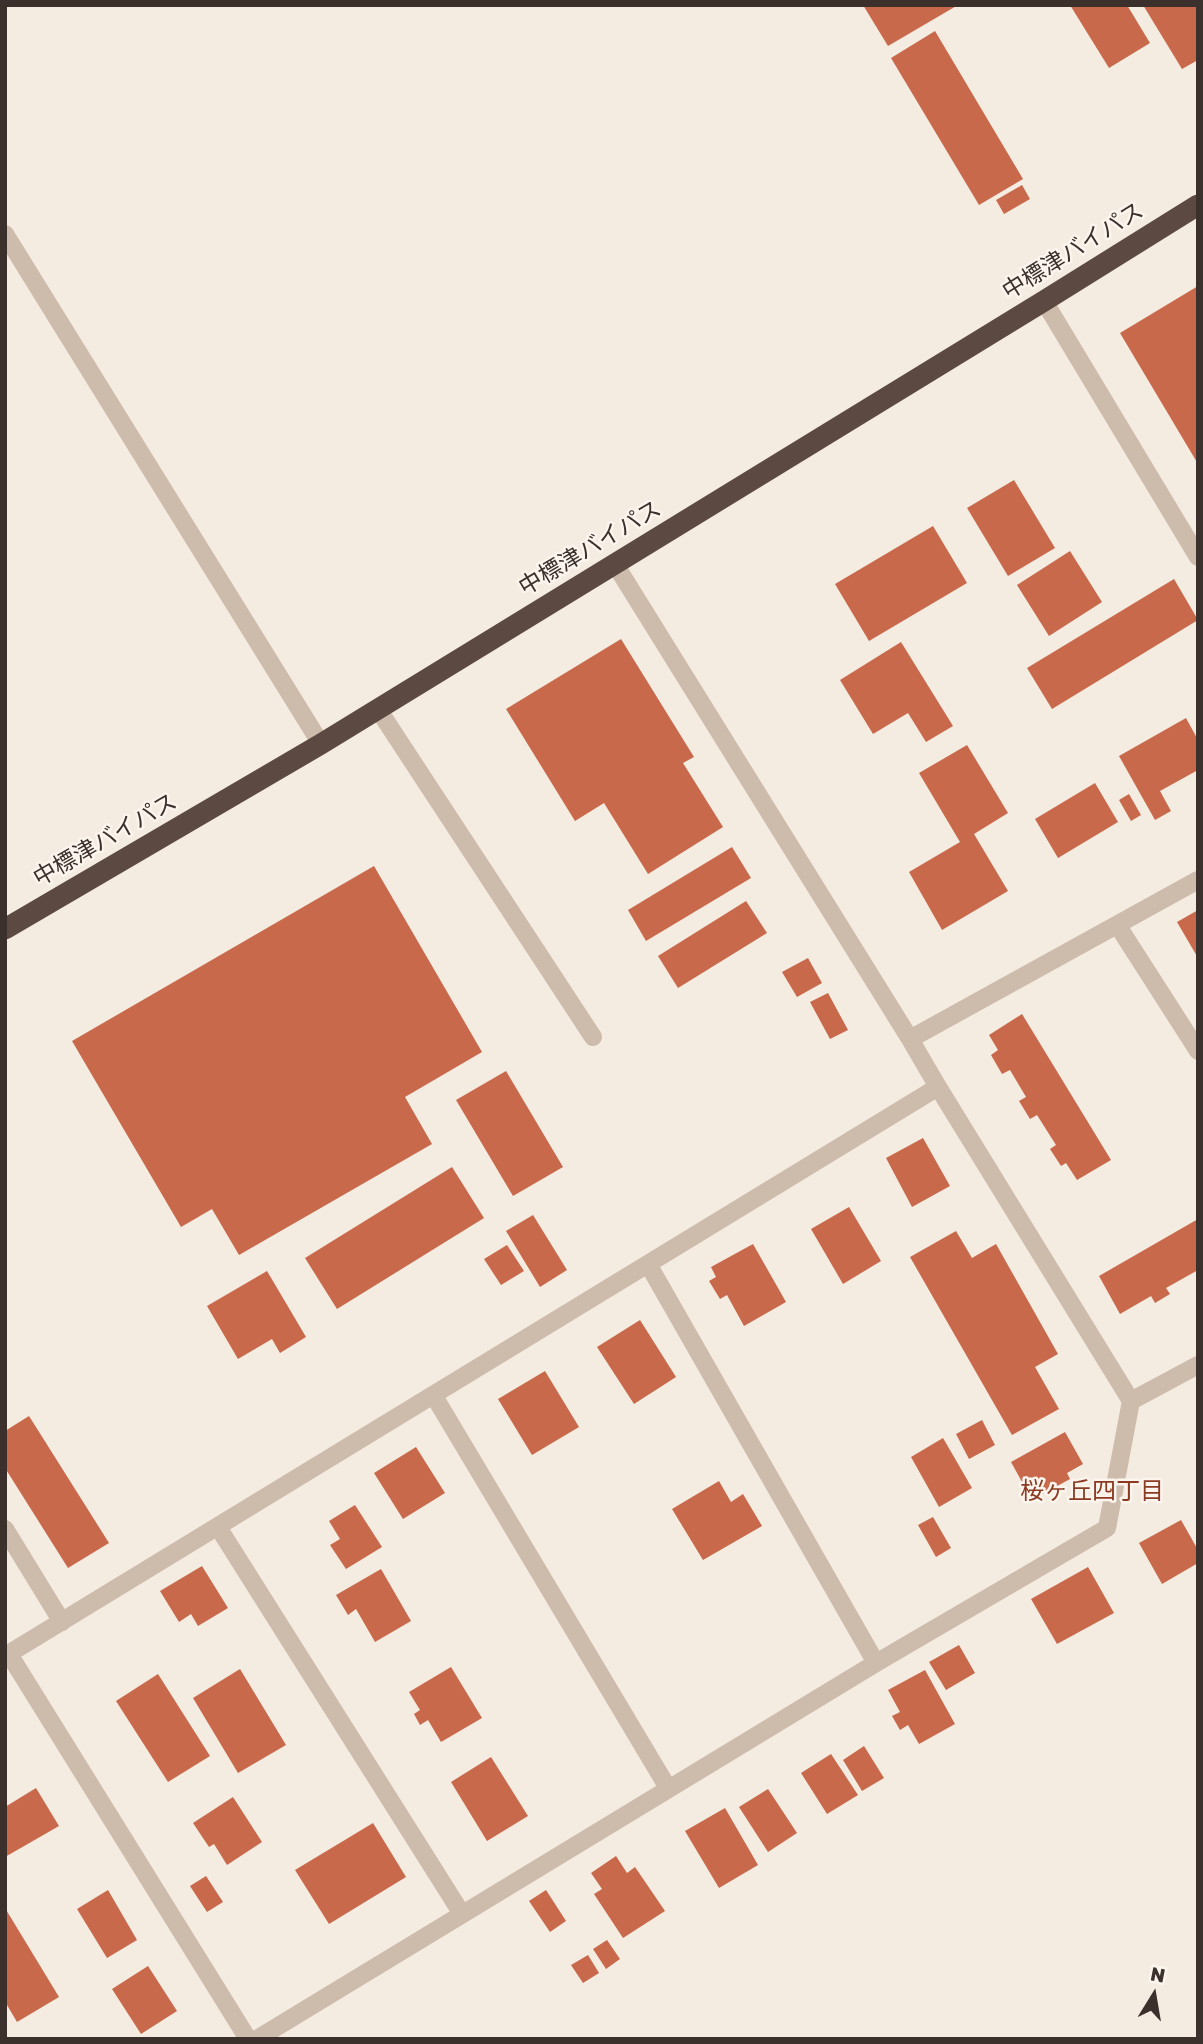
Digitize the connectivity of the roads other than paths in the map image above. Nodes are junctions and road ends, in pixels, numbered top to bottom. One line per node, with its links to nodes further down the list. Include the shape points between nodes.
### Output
1 (1198, 205): 3 (highway, 中標津バイパス)
2 (5, 234): 7 (street)
3 (1044, 301): 4 (street); 5 (highway, 中標津バイパス)
4 (1198, 557)
5 (615, 564): 6 (highway, 中標津バイパス); 12 (street)
6 (378, 709): 7 (highway, 中標津バイパス); 11 (street)
7 (321, 744): 10 (highway, 中標津バイパス)
8 (1198, 880): 9 (street)
9 (1118, 926): 12 (street); 13 (street)
10 (5, 929)
11 (593, 1037)
12 (910, 1039): 14 (street)
13 (1198, 1051)
14 (938, 1087): 15 (street); 18 (street)
15 (648, 1264): 17 (street); 23 (street)
16 (1198, 1365): 18 (street)
17 (434, 1396): 19 (street); 24 (street)
18 (1131, 1401): 23 (street, via 1107,1528)
19 (218, 1527): 21 (street); 25 (street)
20 (5, 1529): 21 (street)
21 (62, 1622): 22 (street)
22 (7, 1655): 26 (street)
23 (876, 1663): 24 (street)
24 (668, 1788): 25 (street)
25 (462, 1914): 27 (street)
26 (248, 2039)
27 (257, 2039)

